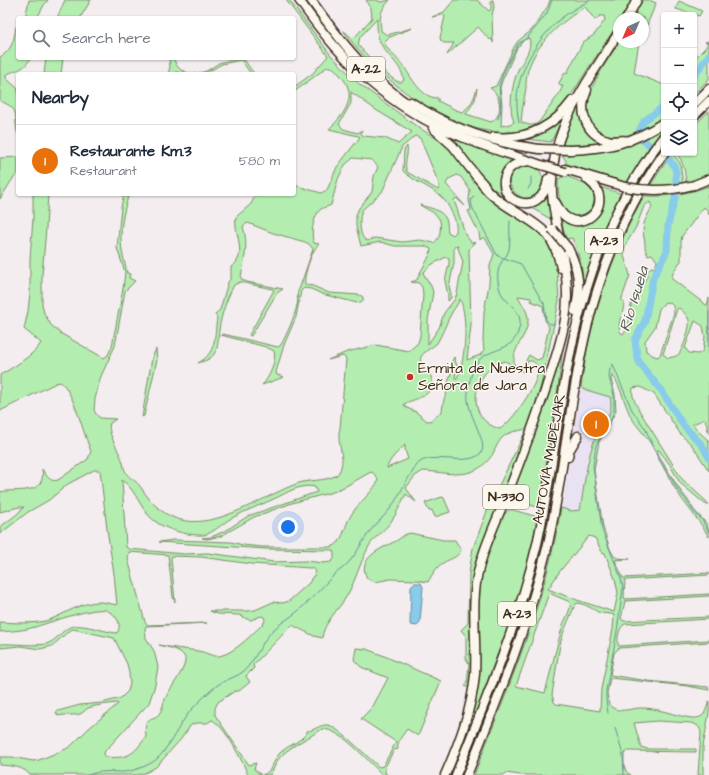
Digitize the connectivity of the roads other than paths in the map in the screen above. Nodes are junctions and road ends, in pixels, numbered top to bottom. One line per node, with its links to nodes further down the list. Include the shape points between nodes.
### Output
1 (299, 0): 16 (highway, A-22, via 336,49 369,82 390,98)
2 (311, 0): 5 (highway, A-22)
3 (638, 0): 4 (highway)
4 (631, 12)
5 (322, 16): 16 (highway, A-22, via 368,71); 19 (highway, via 358,56 392,88 426,112)
6 (613, 42): 7 (highway)
7 (596, 70): 9 (highway, N-330); 21 (highway, via 583,102 583,114 587,124 602,138)
8 (709, 82): 11 (highway)
9 (586, 84): 19 (highway, via 555,120 535,132 509,138); 23 (highway, N-330, via 564,125)
10 (709, 89): 12 (highway)
11 (697, 93)
12 (697, 101)
13 (709, 101): 15 (highway)
14 (709, 107): 17 (highway)
15 (697, 113)
16 (420, 114): 24 (highway); 28 (highway, via 447,139)
17 (695, 120)
18 (661, 124): 21 (highway)
19 (470, 133): 21 (highway, bridge, via 503,143 539,149 603,148)
20 (661, 140): 33 (highway, AUTOVÍA MUDÉJAR / A-23, via 648,157 616,215 593,271 577,324)
21 (629, 141)
22 (662, 156): 31 (highway, AUTOVÍA MUDÉJAR / A-23, via 629,212 608,262 590,318)
23 (554, 158): 24 (highway, via 550,161 543,195 533,202 521,203 508,194 505,179 508,170 519,162); 30 (highway, N-330)
24 (535, 161): 25 (highway, bridge)
25 (565, 170): 27 (highway); 29 (highway)
26 (709, 178): 29 (highway, bridge, via 694,185 660,191)
27 (587, 179): 29 (highway, via 614,187); 30 (highway, via 596,188 600,198 598,208 590,218 577,221 568,218)
28 (482, 183): 32 (highway, via 498,200 541,228 556,250 562,273 563,299); 33 (highway, bridge, via 536,217 568,248 577,270 579,288 567,341 563,374)
29 (625, 187)
30 (553, 201): 32 (highway, N-330, via 568,291 564,326)
31 (578, 373): 34 (highway); 36 (highway, AUTOVÍA MUDÉJAR / A-23)
32 (549, 378): 37 (highway, N-330, via 531,433 479,569 475,596 473,690 463,727)
33 (566, 381): 38 (highway, AUTOVÍA MUDÉJAR / A-23, via 547,494 530,572 507,644)
34 (580, 391)
35 (578, 436): 36 (highway, via 569,451 562,491)
36 (557, 497): 39 (highway, AUTOVÍA MUDÉJAR / A-23, via 544,559 526,621)
37 (445, 775)
38 (456, 775)
39 (467, 775)

